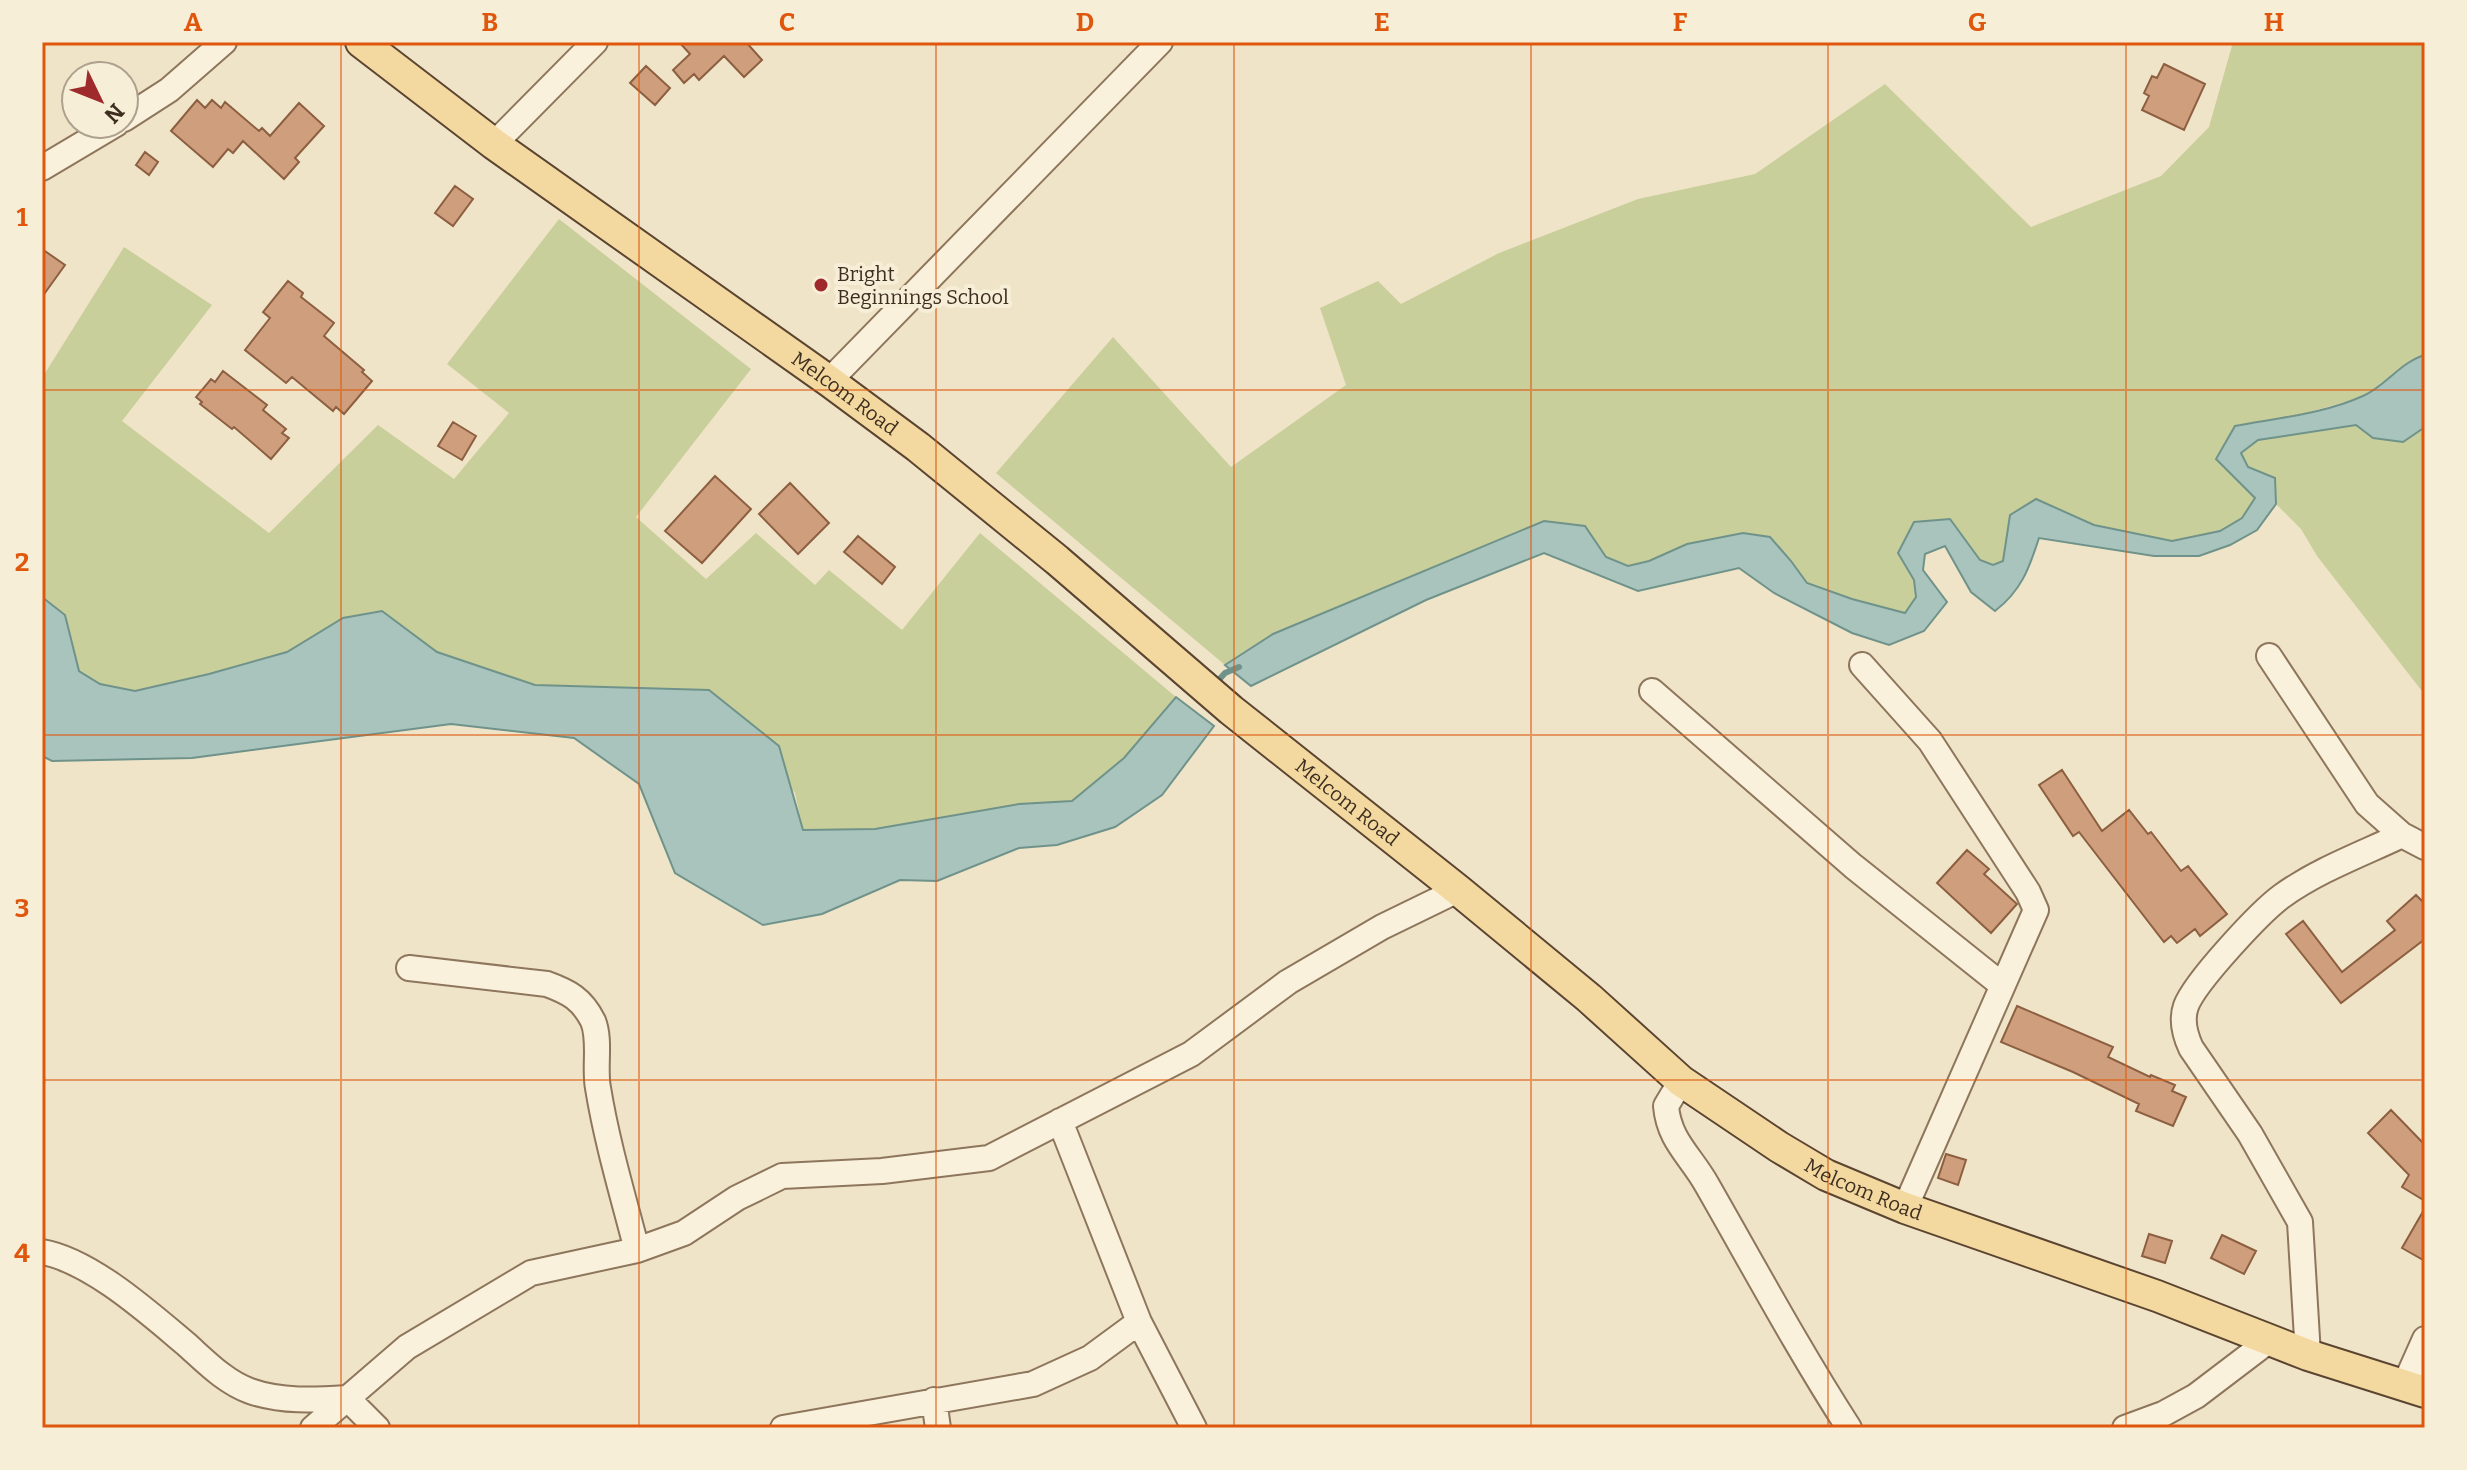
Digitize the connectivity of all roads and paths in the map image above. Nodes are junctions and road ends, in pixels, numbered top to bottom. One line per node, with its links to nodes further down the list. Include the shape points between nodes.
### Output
1 (224, 42): 5 (street)
2 (361, 42): 7 (main road, Melcom Road)
3 (595, 42): 7 (street)
4 (1160, 42): 9 (street)
5 (140, 109)
6 (89, 140): 8 (street)
7 (494, 144): 9 (main road, Melcom Road)
8 (42, 168)
9 (829, 381): 15 (main road, Melcom Road, via 918,447 1231,710)
10 (2269, 656): 13 (street, via 2367,804)
11 (1862, 665): 17 (street, via 1930,741 2034,903 2035,917)
12 (1652, 691): 17 (street, via 1853,866)
13 (2402, 835): 14 (street); 26 (street, via 2282,896 2235,942 2185,1007 2191,1048 2250,1134 2300,1222)
14 (2425, 847)
15 (1458, 890): 18 (main road, Melcom Road); 19 (street, via 1288,982 1191,1054)
16 (409, 968): 21 (street, via 547,984 581,1001 595,1024 597,1084)
17 (2002, 985): 20 (street)
18 (1681, 1081): 20 (main road, Melcom Road, via 1826,1175); 35 (street, via 1666,1106 1672,1135 1704,1178)
19 (1060, 1121): 21 (street, via 989,1158 782,1176 684,1233); 23 (street)
20 (1905, 1208): 24 (main road, Melcom Road)
21 (637, 1250): 28 (street, via 531,1273 407,1347)
22 (42, 1252): 28 (street, via 117,1288 219,1374 250,1391 302,1401)
23 (1139, 1322): 29 (street, via 1090,1358 1033,1384); 34 (street)
24 (2271, 1339): 26 (main road, Melcom Road); 36 (street, via 2196,1396)
25 (2425, 1339): 27 (street)
26 (2308, 1355): 27 (main road, Melcom Road)
27 (2415, 1389)
28 (347, 1398): 30 (street); 31 (street)
29 (934, 1400): 32 (street); 33 (street)
30 (313, 1428)
31 (377, 1428)
32 (783, 1428)
33 (938, 1428)
34 (1194, 1428)
35 (1849, 1428)
36 (2125, 1428)

